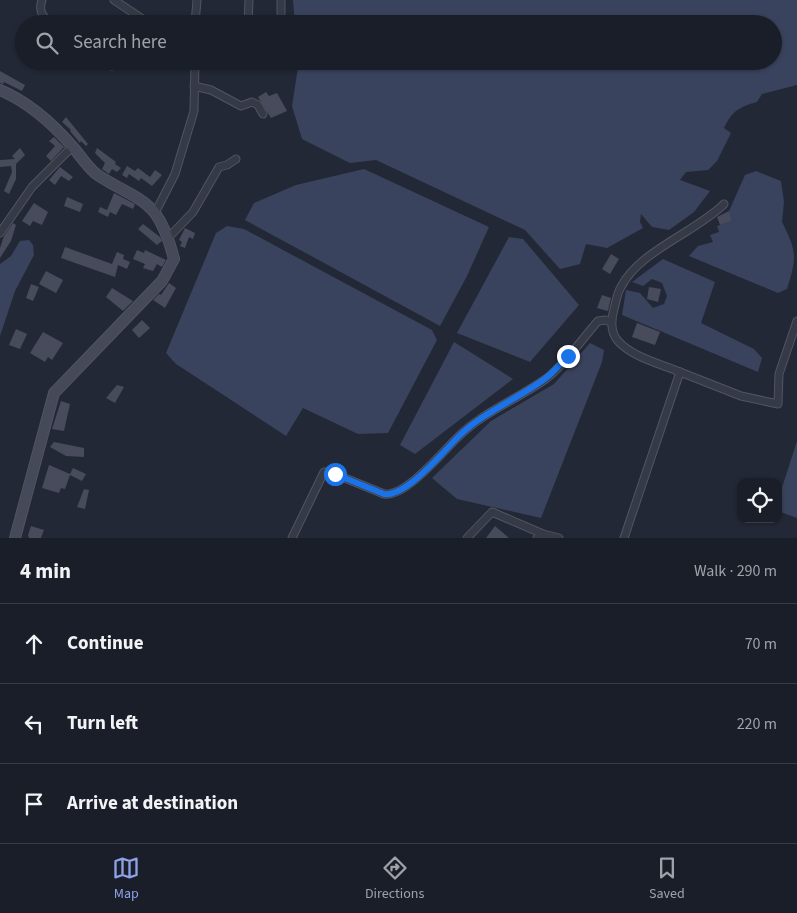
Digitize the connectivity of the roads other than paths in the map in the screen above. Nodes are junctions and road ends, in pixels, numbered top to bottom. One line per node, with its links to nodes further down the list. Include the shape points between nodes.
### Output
1 (42, 0): 7 (street)
2 (114, 0): 8 (street)
3 (197, 0): 9 (street)
4 (248, 0): 10 (street)
5 (281, 0): 6 (street)
6 (281, 13)
7 (42, 15)
8 (135, 15)
9 (196, 15)
10 (248, 15)
11 (195, 70): 12 (street)
12 (194, 86): 14 (street, via 211,90 241,106 252,102); 18 (street, via 194,111 175,174)
13 (0, 90): 15 (street, via 35,111)
14 (263, 114)
15 (73, 146): 18 (street, via 93,171); 19 (street, via 32,187)
16 (236, 159): 20 (street, via 219,167 193,212)
17 (724, 204): 22 (street, via 711,217 688,229 634,269 620,287)
18 (154, 213): 20 (street)
19 (0, 233)
20 (168, 238): 25 (street, via 174,259 162,281 54,393)
21 (797, 321): 23 (street, via 779,374 778,404 741,396)
22 (610, 322): 23 (street, via 617,340 626,348); 26 (street, via 598,321 548,377 491,411 460,435 402,490 384,494 324,472)
23 (680, 372): 29 (street)
24 (540, 536): 27 (street, via 492,512); 28 (street)
25 (15, 538)
26 (292, 538)
27 (467, 538)
28 (559, 538)
29 (624, 538)

